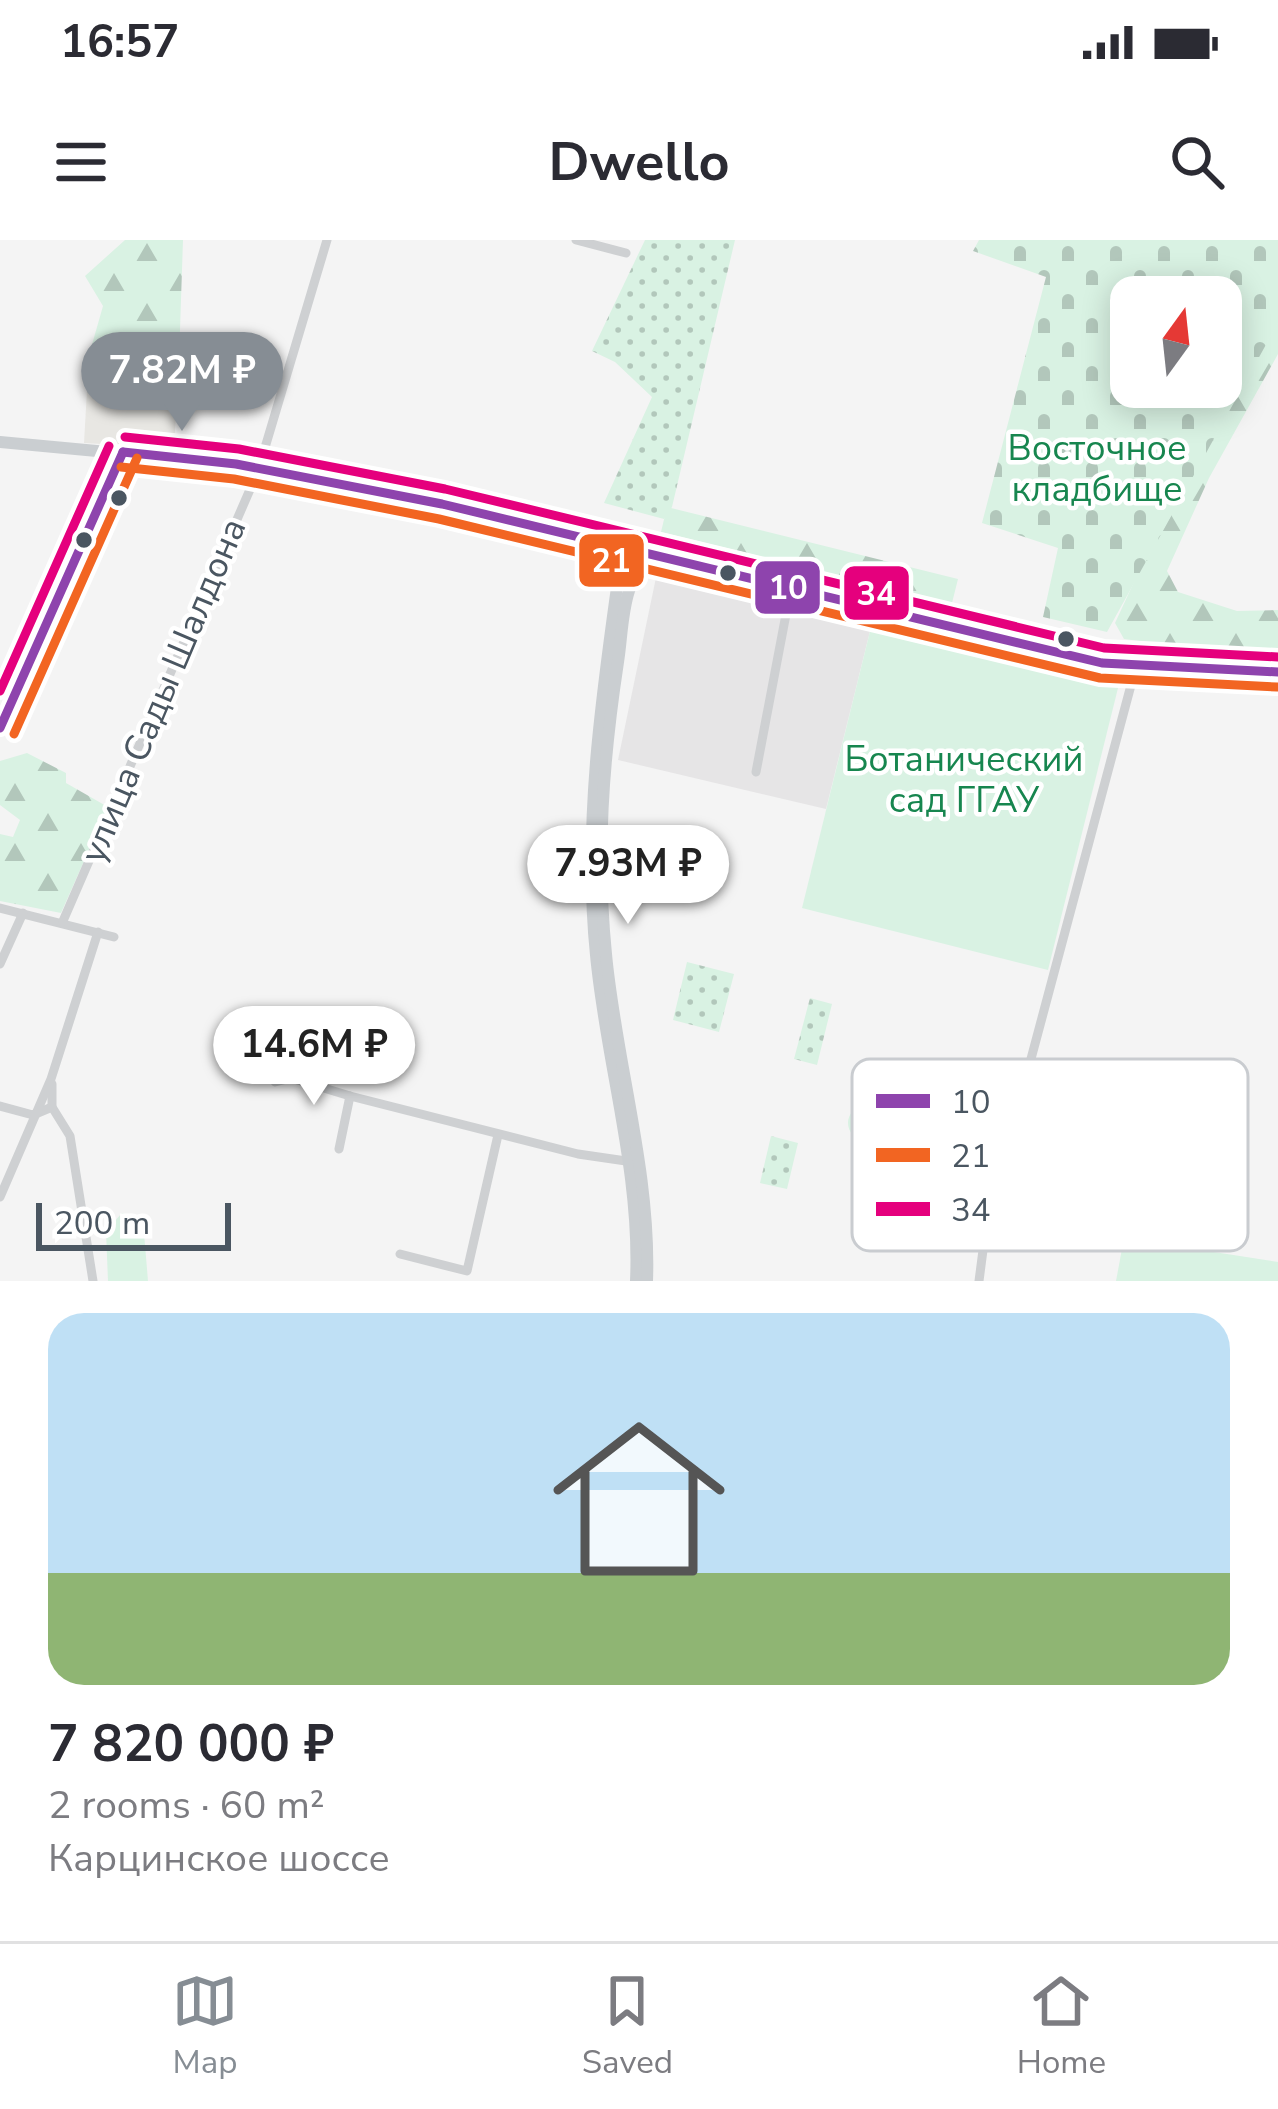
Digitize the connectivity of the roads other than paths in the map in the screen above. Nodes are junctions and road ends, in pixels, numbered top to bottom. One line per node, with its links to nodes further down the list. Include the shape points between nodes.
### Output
1 (327, 240): 6 (street, улица Сады Шалдона)
2 (576, 240): 3 (street)
3 (626, 253)
4 (0, 442): 5 (main road)
5 (123, 452): 6 (main road); 15 (street)
6 (260, 465): 7 (main road); 8 (main road, via 383,481); 19 (street, улица Сады Шалдона)
7 (610, 544): 8 (main road); 10 (main road)
8 (634, 547): 9 (main road); 10 (main road)
9 (656, 550): 10 (main road); 11 (main road); 13 (main road)
10 (626, 575): 22 (main road, via 592,790 590,881)
11 (791, 588): 13 (main road); 16 (street)
12 (1278, 658): 13 (main road)
13 (1137, 662): 14 (main road); 24 (street)
14 (1278, 672)
15 (0, 728)
16 (756, 772)
17 (0, 908): 18 (street)
18 (22, 913): 19 (street); 23 (street)
19 (63, 921): 20 (street)
20 (98, 932): 21 (street); 25 (street)
21 (114, 937)
22 (601, 960): 33 (main road); 39 (main road, via 641,1196)
23 (0, 964)
24 (1031, 1059)
25 (52, 1079): 29 (street); 30 (street)
26 (275, 1082): 27 (street, via 291,1078)
27 (350, 1096): 31 (street); 32 (street)
28 (0, 1106): 30 (street)
29 (52, 1107): 30 (street); 37 (street, via 70,1136)
30 (33, 1115): 34 (street)
31 (498, 1135): 33 (street); 36 (street, via 467,1271)
32 (339, 1149)
33 (626, 1161): 38 (main road)
34 (0, 1197)
35 (983, 1251): 40 (street)
36 (400, 1255)
37 (93, 1281)
38 (636, 1281)
39 (647, 1281)
40 (980, 1281)

